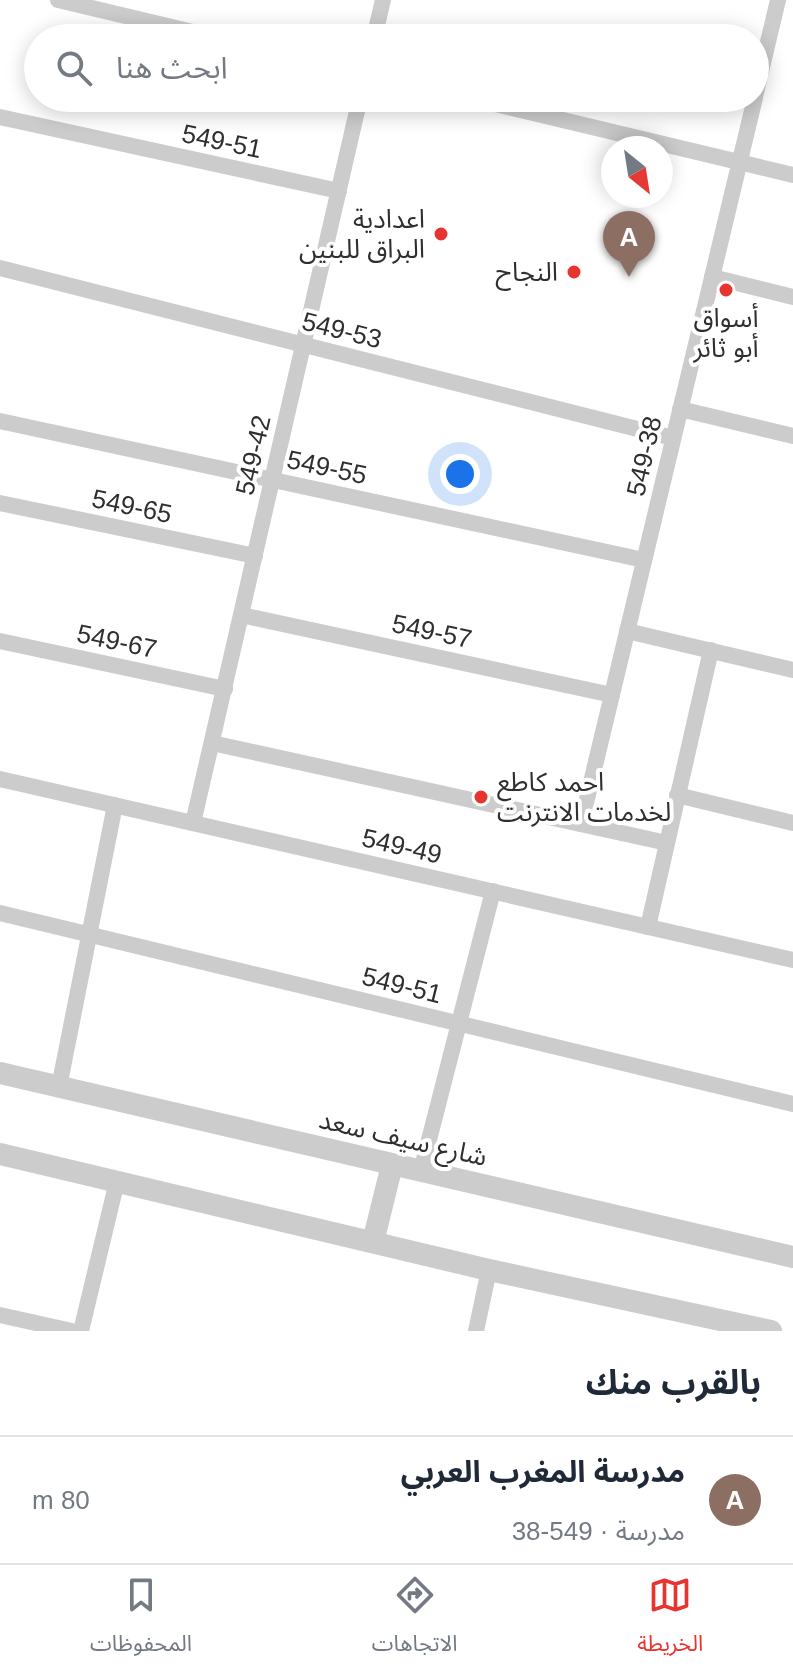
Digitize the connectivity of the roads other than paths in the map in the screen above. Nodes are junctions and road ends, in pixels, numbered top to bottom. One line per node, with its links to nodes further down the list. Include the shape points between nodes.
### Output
1 (58, 0): 4 (street)
2 (383, 0): 5 (street)
3 (778, 0): 6 (street, 549-38)
4 (159, 24)
5 (377, 24)
6 (769, 38)
7 (357, 112): 13 (street, 549-42)
8 (529, 112): 11 (street)
9 (751, 112): 11 (street, 549-38)
10 (0, 117): 13 (street, 549-51)
11 (739, 162): 12 (street); 15 (street, 549-38)
12 (793, 175)
13 (339, 191): 17 (street, 549-42)
14 (0, 268): 17 (street, 549-53)
15 (712, 277): 16 (street); 18 (street, 549-38)
16 (793, 297)
17 (304, 345): 21 (street, 549-53); 22 (street, 549-42)
18 (680, 409): 20 (street); 21 (street, 549-38)
19 (0, 421): 22 (street, 549-55)
20 (793, 436)
21 (673, 438): 25 (street, 549-38)
22 (272, 480): 24 (street, 549-42); 25 (street, 549-55)
23 (0, 503): 24 (street, 549-65)
24 (255, 556): 26 (street, 549-42)
25 (644, 560): 27 (street, 549-38)
26 (241, 615): 31 (street, 549-42); 32 (street, 549-57)
27 (627, 631): 29 (street); 32 (street, 549-38)
28 (0, 641): 31 (street, 549-67)
29 (711, 650): 30 (street); 35 (street)
30 (793, 670)
31 (225, 689): 33 (street, 549-42)
32 (612, 695): 39 (street, 549-38)
33 (212, 743): 37 (street, 549-42); 39 (street)
34 (0, 779): 36 (street, 549-49)
35 (677, 795): 38 (street); 40 (street)
36 (115, 805): 37 (street, 549-49); 44 (street)
37 (193, 823): 41 (street, 549-49)
38 (793, 823)
39 (581, 824): 40 (street)
40 (667, 843): 43 (street)
41 (493, 891): 43 (street, 549-49); 46 (street)
42 (0, 913): 44 (street, 549-51)
43 (648, 927): 45 (street, 549-49)
44 (89, 934): 46 (street, 549-51); 48 (street)
45 (793, 960)
46 (459, 1024): 49 (street, 549-51); 52 (street)
47 (0, 1073): 48 (street, شارع سيف سعد)
48 (59, 1087): 51 (street, شارع سيف سعد)
49 (793, 1104)
50 (0, 1154): 53 (street)
51 (392, 1165): 52 (street, شارع سيف سعد); 54 (street)
52 (421, 1171): 55 (street, شارع سيف سعد)
53 (117, 1181): 54 (street); 60 (street)
54 (373, 1242): 56 (street)
55 (793, 1257)
56 (489, 1270): 58 (street); 61 (street)
57 (0, 1315): 59 (street)
58 (759, 1330)
59 (72, 1331)
60 (81, 1331)
61 (476, 1331)

